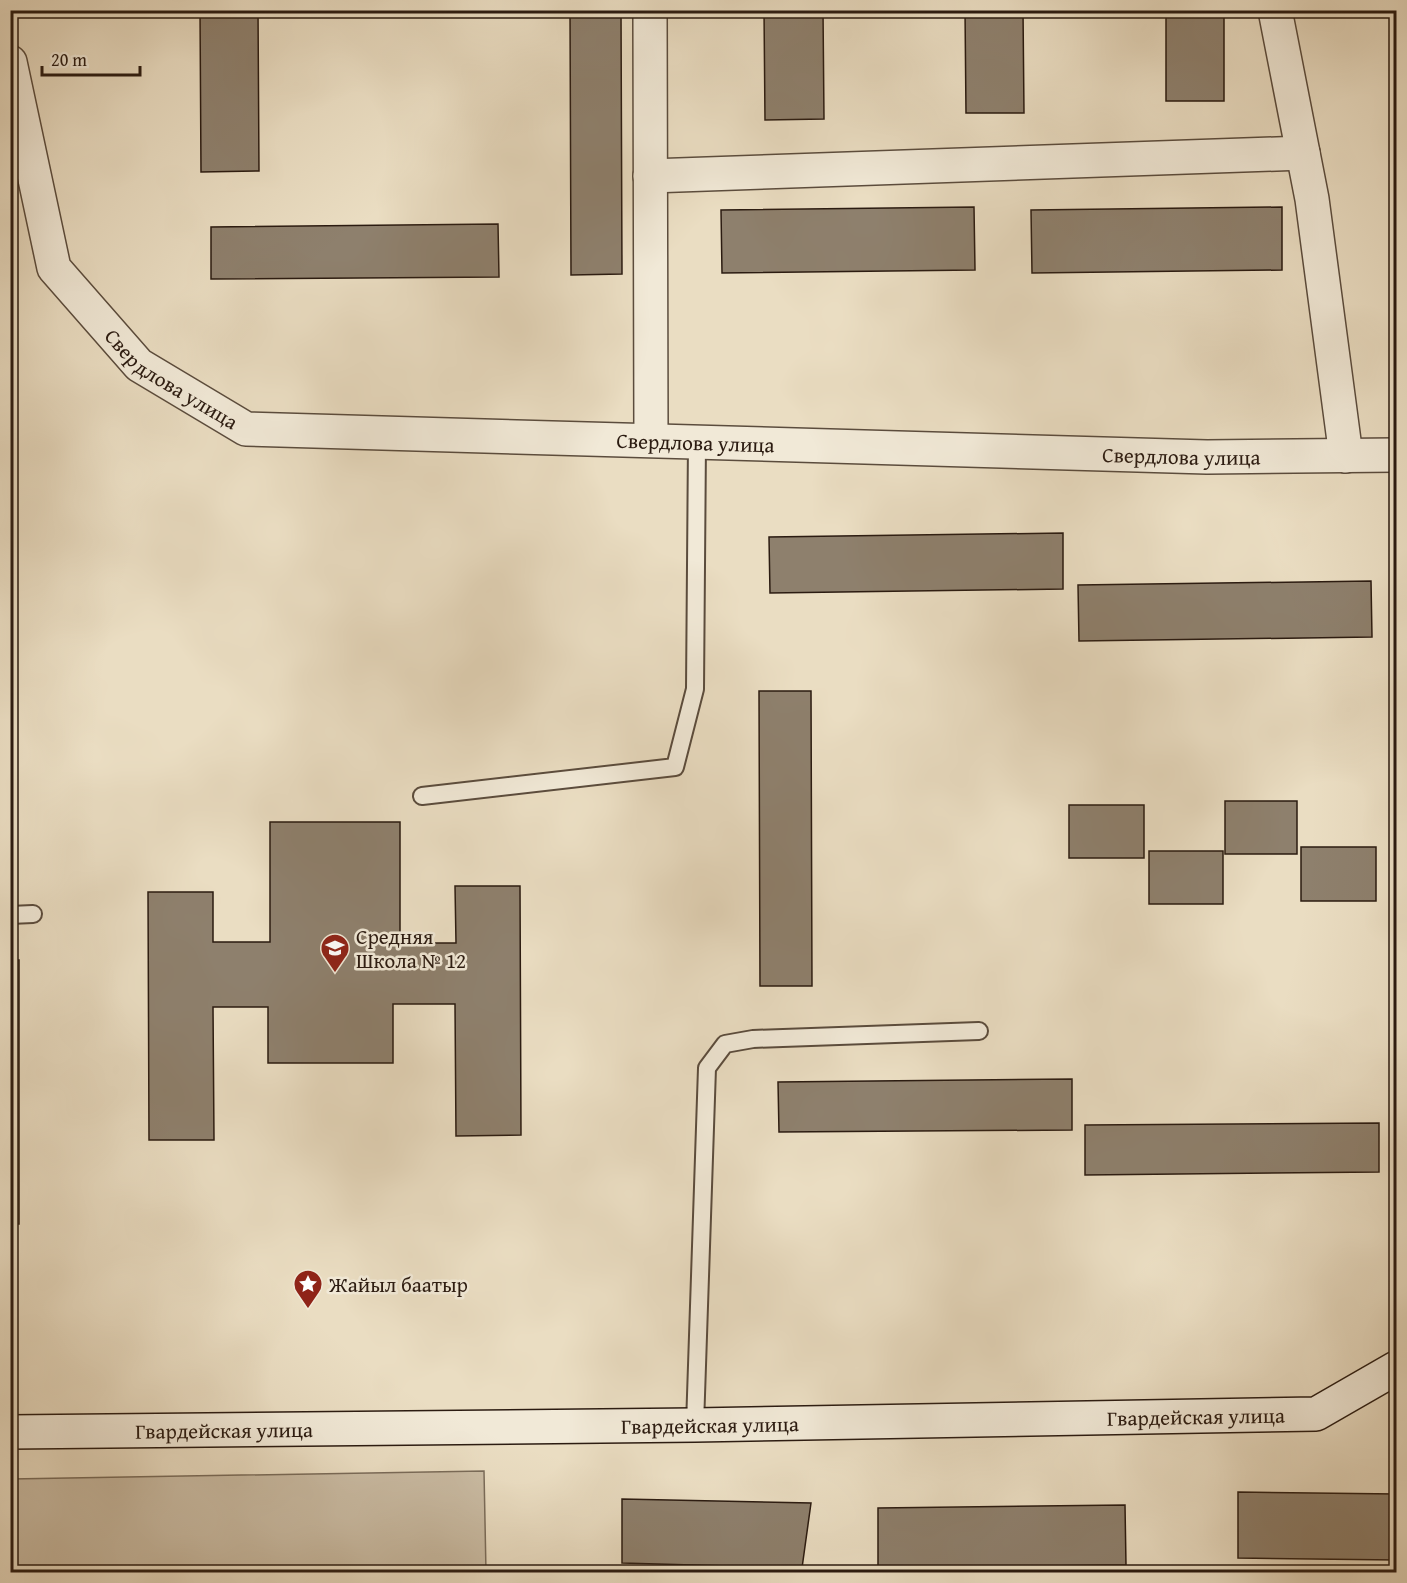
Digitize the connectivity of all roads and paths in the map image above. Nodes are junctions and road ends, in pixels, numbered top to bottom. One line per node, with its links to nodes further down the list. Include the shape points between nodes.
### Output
1 (650, 10): 5 (street)
2 (1275, 10): 4 (street)
3 (10, 62): 6 (street, Свердлова улица, via 54,268 139,365 246,429)
4 (1303, 153): 5 (street); 9 (street)
5 (650, 176): 6 (street)
6 (651, 440): 7 (street, Свердлова улица)
7 (697, 442): 9 (street, Свердлова улица, via 1207,457); 10 (lane, via 695,690 675,766)
8 (1396, 455): 9 (street, Свердлова улица)
9 (1346, 456)
10 (423, 796)
11 (33, 914): 12 (lane)
12 (10, 915)
13 (979, 1031): 15 (lane, via 753,1039 725,1044 707,1068)
14 (1396, 1368): 15 (street, Гвардейская улица, via 1316,1414)
15 (695, 1425): 16 (street, Гвардейская улица)
16 (10, 1432)

